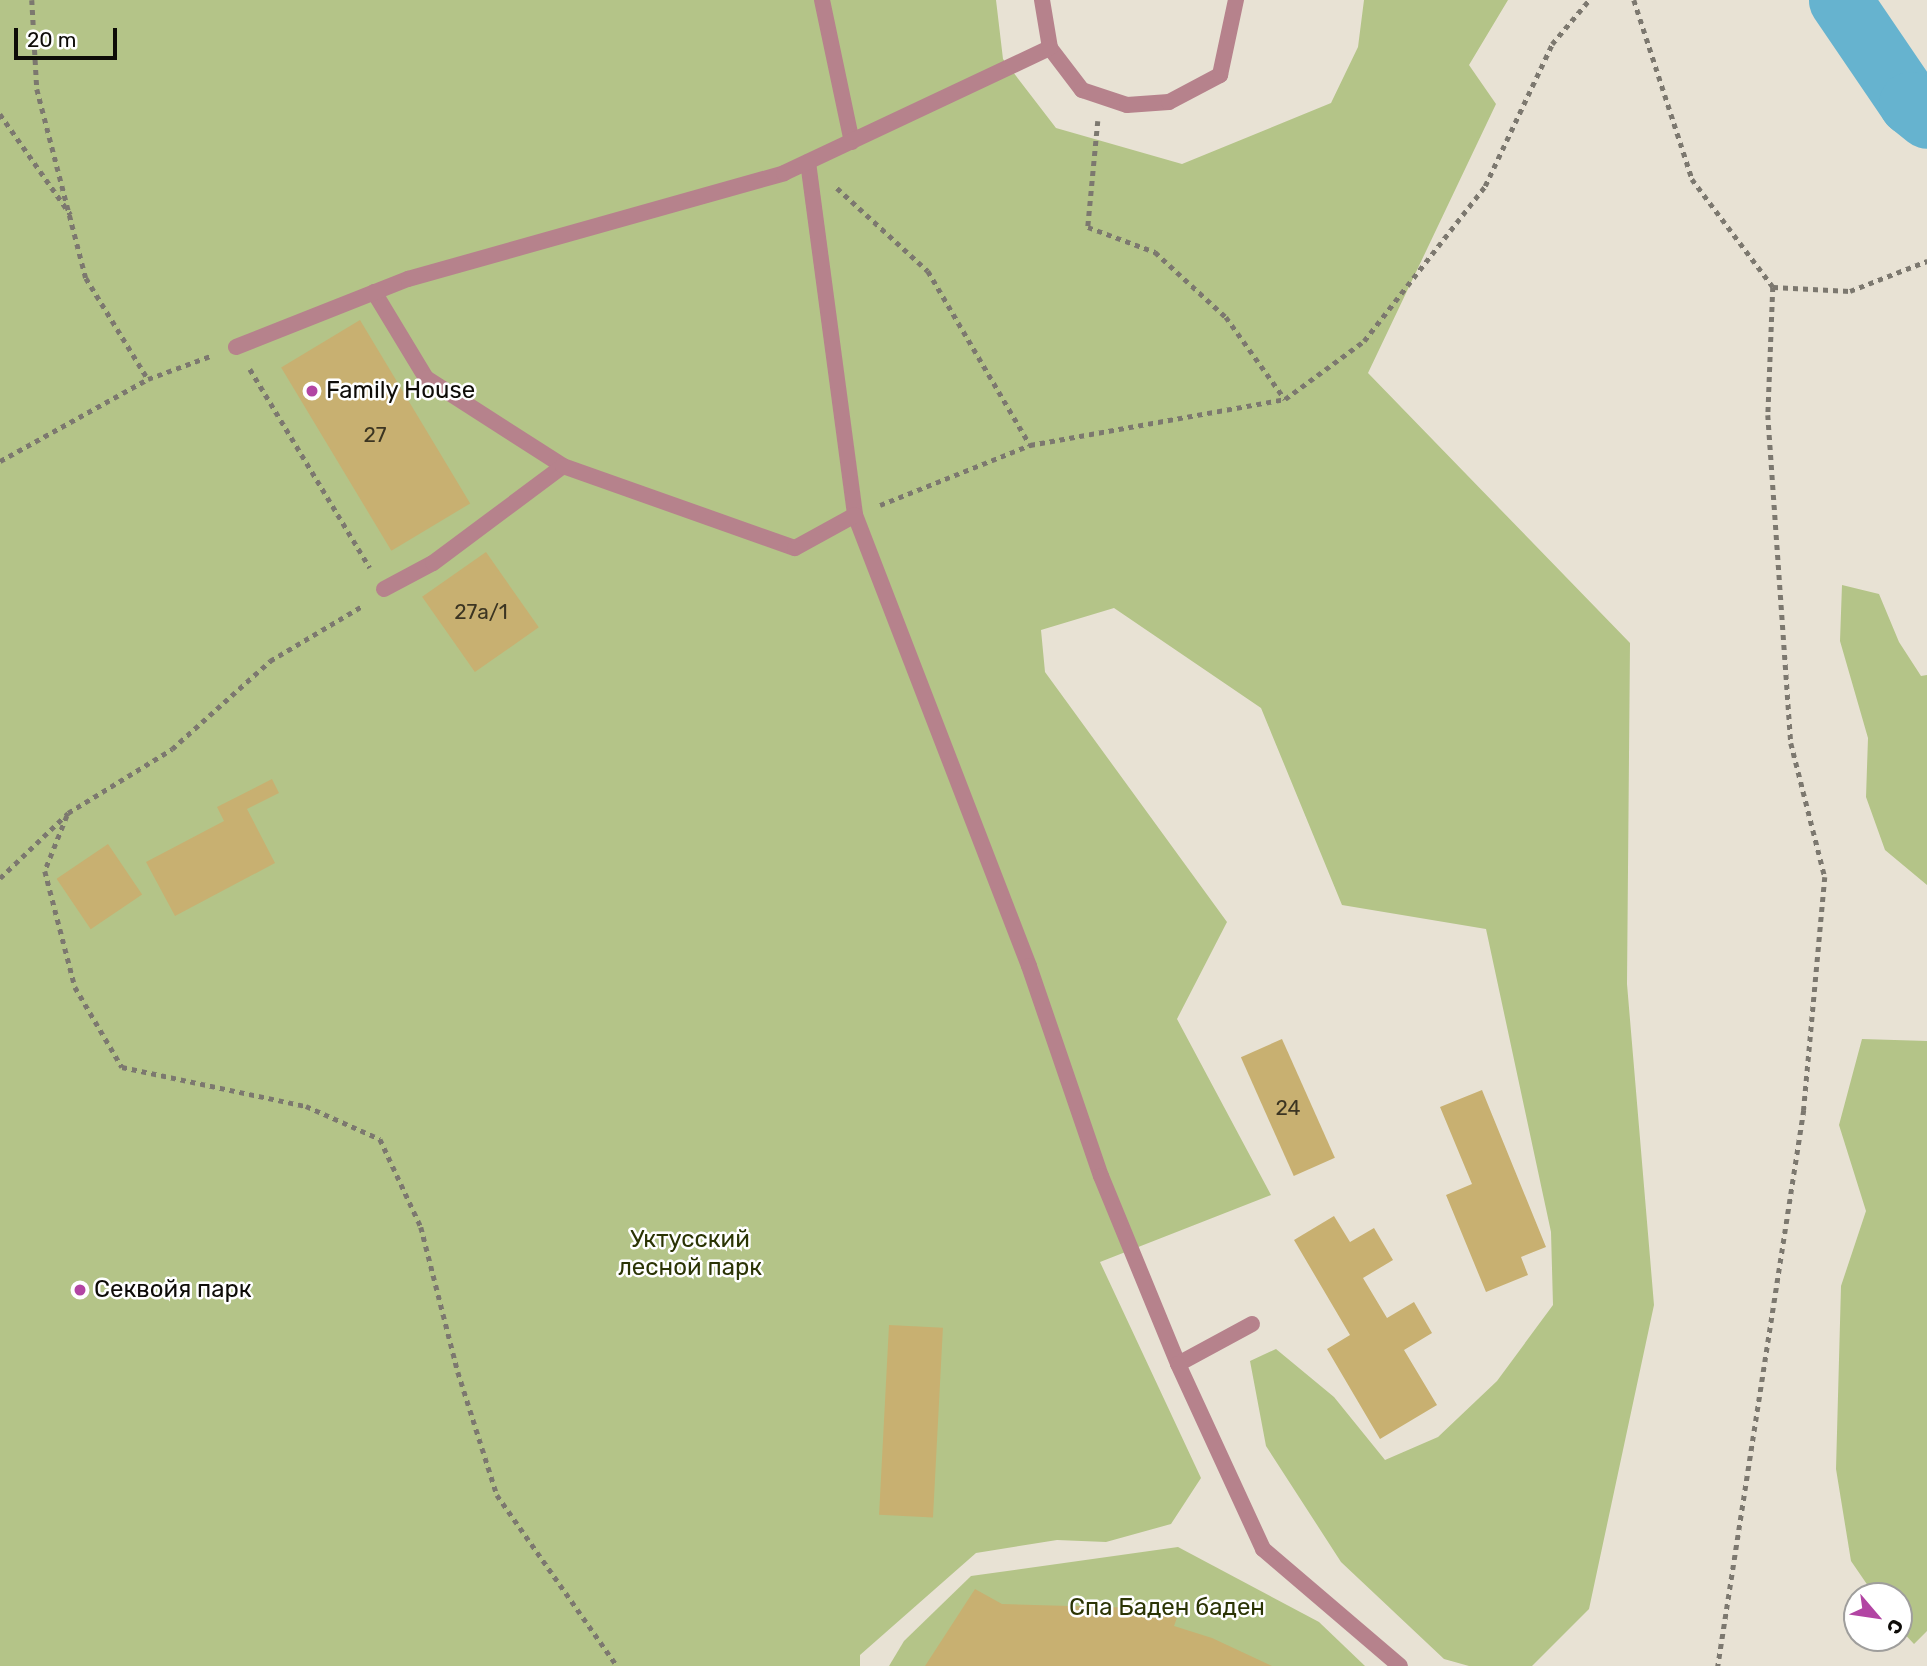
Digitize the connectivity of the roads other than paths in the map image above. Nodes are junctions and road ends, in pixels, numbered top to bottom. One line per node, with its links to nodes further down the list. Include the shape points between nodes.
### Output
1 (822, 0): 5 (lane)
2 (1042, 0): 4 (lane)
3 (1236, 0): 4 (lane, via 1220,75 1169,102 1127,105 1082,90)
4 (1050, 48): 5 (lane)
5 (852, 142): 6 (lane)
6 (808, 162): 7 (lane); 10 (lane)
7 (374, 292): 8 (lane); 9 (lane, via 426,378)
8 (236, 346)
9 (563, 466): 10 (lane, via 795,548); 11 (lane, via 433,563)
10 (855, 515): 13 (lane, via 1029,966 1101,1176)
11 (384, 589)
12 (1252, 1324): 13 (lane)
13 (1178, 1364): 14 (lane, via 1263,1549)
14 (1399, 1666)

